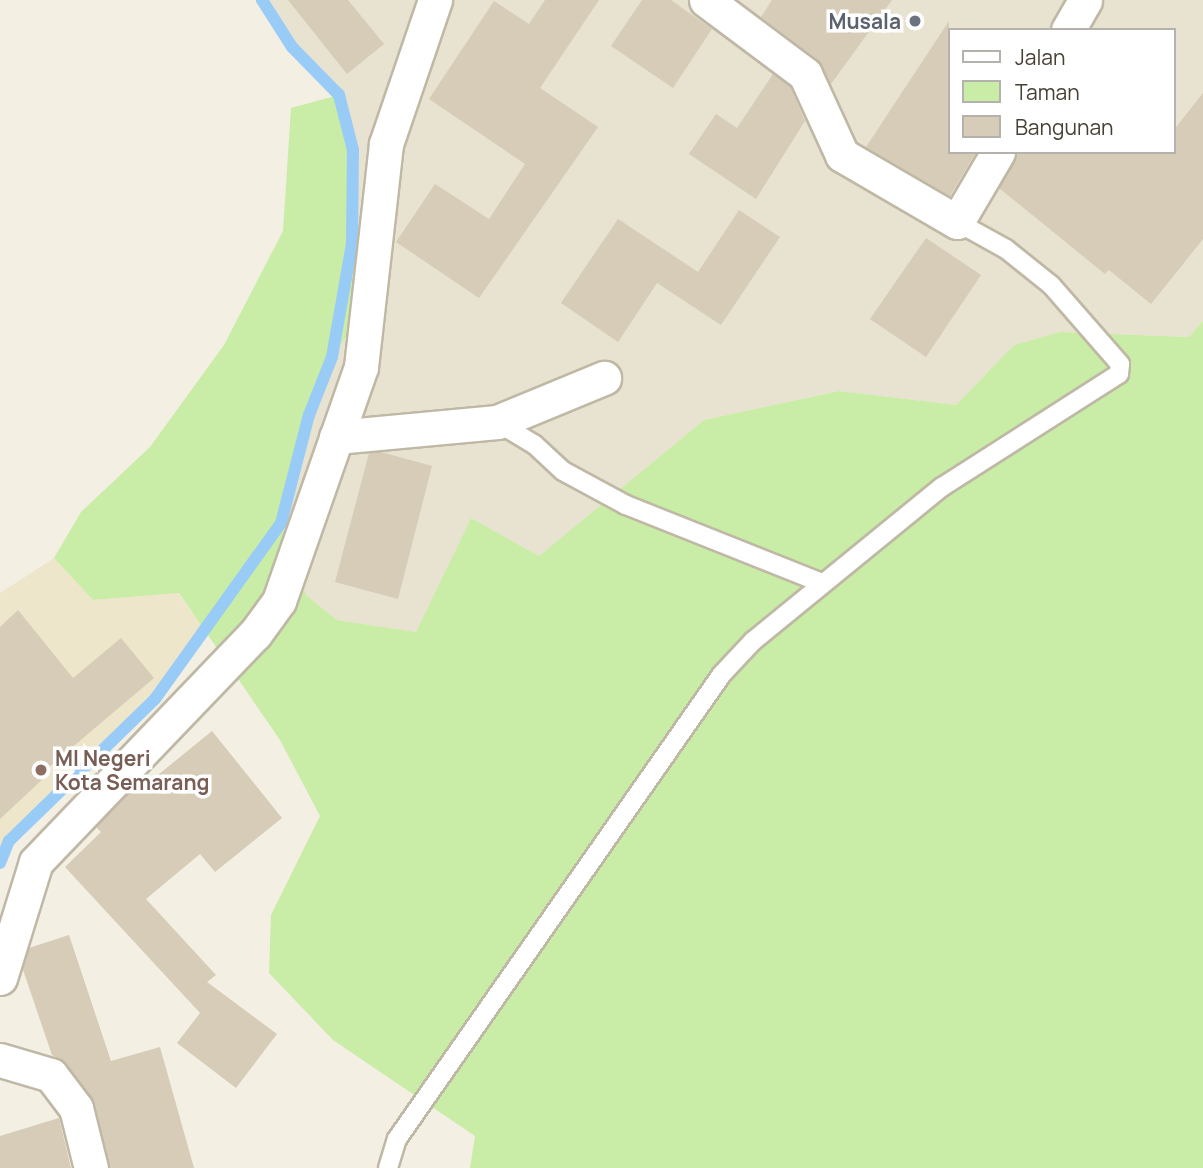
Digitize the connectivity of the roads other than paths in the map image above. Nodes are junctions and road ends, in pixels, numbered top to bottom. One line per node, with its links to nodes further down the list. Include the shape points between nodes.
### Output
1 (435, 0): 9 (street, via 386,144 361,367)
2 (706, 0): 6 (street, via 805,74 842,155)
3 (1085, 0): 4 (street)
4 (1069, 28)
5 (997, 154): 6 (street)
6 (957, 222): 10 (lane, via 1006,249 1051,285 1120,364 1119,374 959,475)
7 (604, 379): 8 (street)
8 (497, 422): 9 (street); 10 (lane, via 535,445 563,471 626,505)
9 (336, 437): 11 (street, via 279,601 254,634 36,862)
10 (822, 583): 14 (lane, via 722,674 397,1139)
11 (0, 978)
12 (0, 1060): 13 (street, via 51,1075 76,1108)
13 (91, 1168)
14 (388, 1168)

